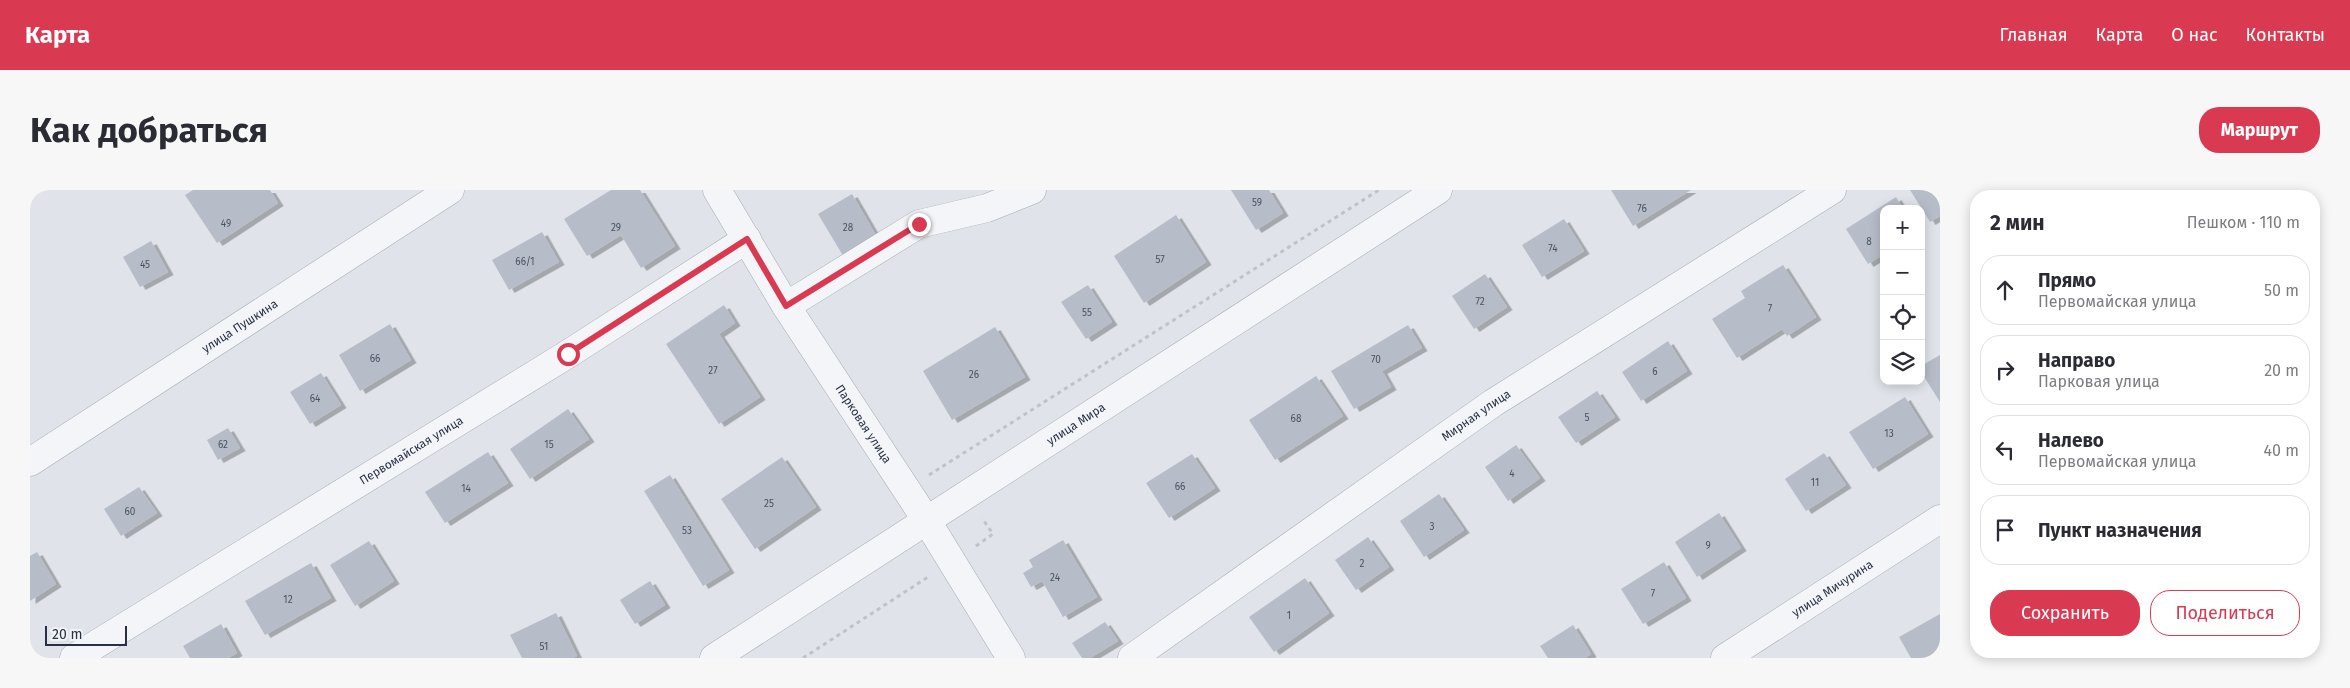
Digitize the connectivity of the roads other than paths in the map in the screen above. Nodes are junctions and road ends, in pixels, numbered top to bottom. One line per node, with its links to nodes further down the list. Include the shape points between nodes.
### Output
1 (450, 190): 8 (street, улица Пушкина)
2 (717, 190): 6 (street, Парковая улица)
3 (1032, 190): 7 (street, via 987,208 919,224)
4 (1438, 190): 10 (street, улица Мира)
5 (1832, 190): 14 (street, Мирная улица, via 1493,403)
6 (747, 239): 7 (street, Парковая улица); 11 (street, Первомайская улица, via 568,354)
7 (786, 306): 10 (street, Парковая улица)
8 (30, 462)
9 (1940, 519): 15 (street, улица Мичурина)
10 (927, 521): 12 (street, улица Мира); 13 (street, Парковая улица)
11 (74, 658)
12 (714, 658)
13 (1011, 658)
14 (1132, 658)
15 (1725, 658)

